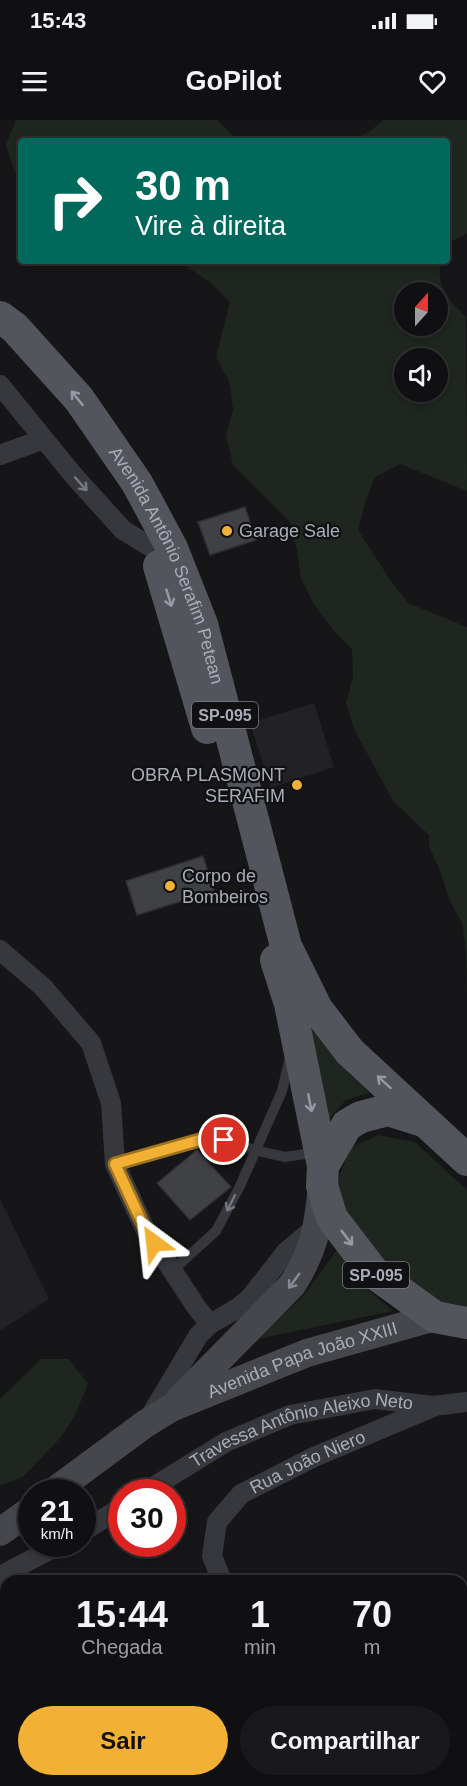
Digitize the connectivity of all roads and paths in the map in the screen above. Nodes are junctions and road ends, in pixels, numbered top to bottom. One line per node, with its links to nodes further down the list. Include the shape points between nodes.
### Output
1 (0, 316): 9 (main road, Avenida Antônio Serafim Petean / SP-095, one-way to 1, via 350,1052 317,1008 286,946 202,624 172,548 137,483 79,399)
2 (0, 341): 6 (main road, Avenida Antônio Serafim Petean / SP-095, via 94,449)
3 (0, 385): 4 (street, Avenida Antônio Serafim Petean)
4 (44, 439): 5 (street); 6 (street, Avenida Antônio Serafim Petean, one-way to 6, via 123,530)
5 (0, 454)
6 (154, 549): 8 (main road, Avenida Antônio Serafim Petean / SP-095, one-way to 8)
7 (0, 950): 12 (street, via 43,987 91,1043 111,1103)
8 (296, 1035): 10 (lane, via 282,1091); 13 (main road, SP-095, one-way to 13)
9 (427, 1122): 11 (main road, SP-095); 13 (main road, via 388,1110 361,1117 347,1125)
10 (254, 1150): 12 (lane, via 224,1140 203,1139); 13 (lane); 15 (lane, one-way to 15, via 216,1231)
11 (467, 1160)
12 (115, 1164): 15 (street, via 145,1229)
13 (322, 1168): 14 (main road, Avenida Papa João XXIII); 16 (main road, SP-095, one-way to 16, via 332,1218 374,1274)
14 (318, 1225): 18 (street, via 286,1252 250,1298); 21 (main road, Avenida Papa João XXIII, one-way to 21, via 314,1242 292,1285)
15 (172, 1271): 18 (street)
16 (435, 1317): 17 (main road, SP-095); 21 (main road, Avenida Papa João XXIII, via 307,1353)
17 (467, 1323)
18 (210, 1324): 22 (street, via 198,1336)
19 (467, 1402): 20 (street)
20 (433, 1406): 24 (street, Travessa Antônio Aleixo Neto, via 375,1399 290,1415 226,1442); 29 (street, Rua João Niero, via 314,1457 241,1494 217,1522 212,1556)
21 (171, 1408): 22 (main road, Avenida Papa João XXIII)
22 (145, 1425): 23 (main road, Avenida Papa João XXIII)
23 (71, 1479)
24 (166, 1479)
25 (18, 1519): 26 (main road)
26 (0, 1532)
27 (36, 1557): 28 (street)
28 (2, 1575)
29 (220, 1575)

